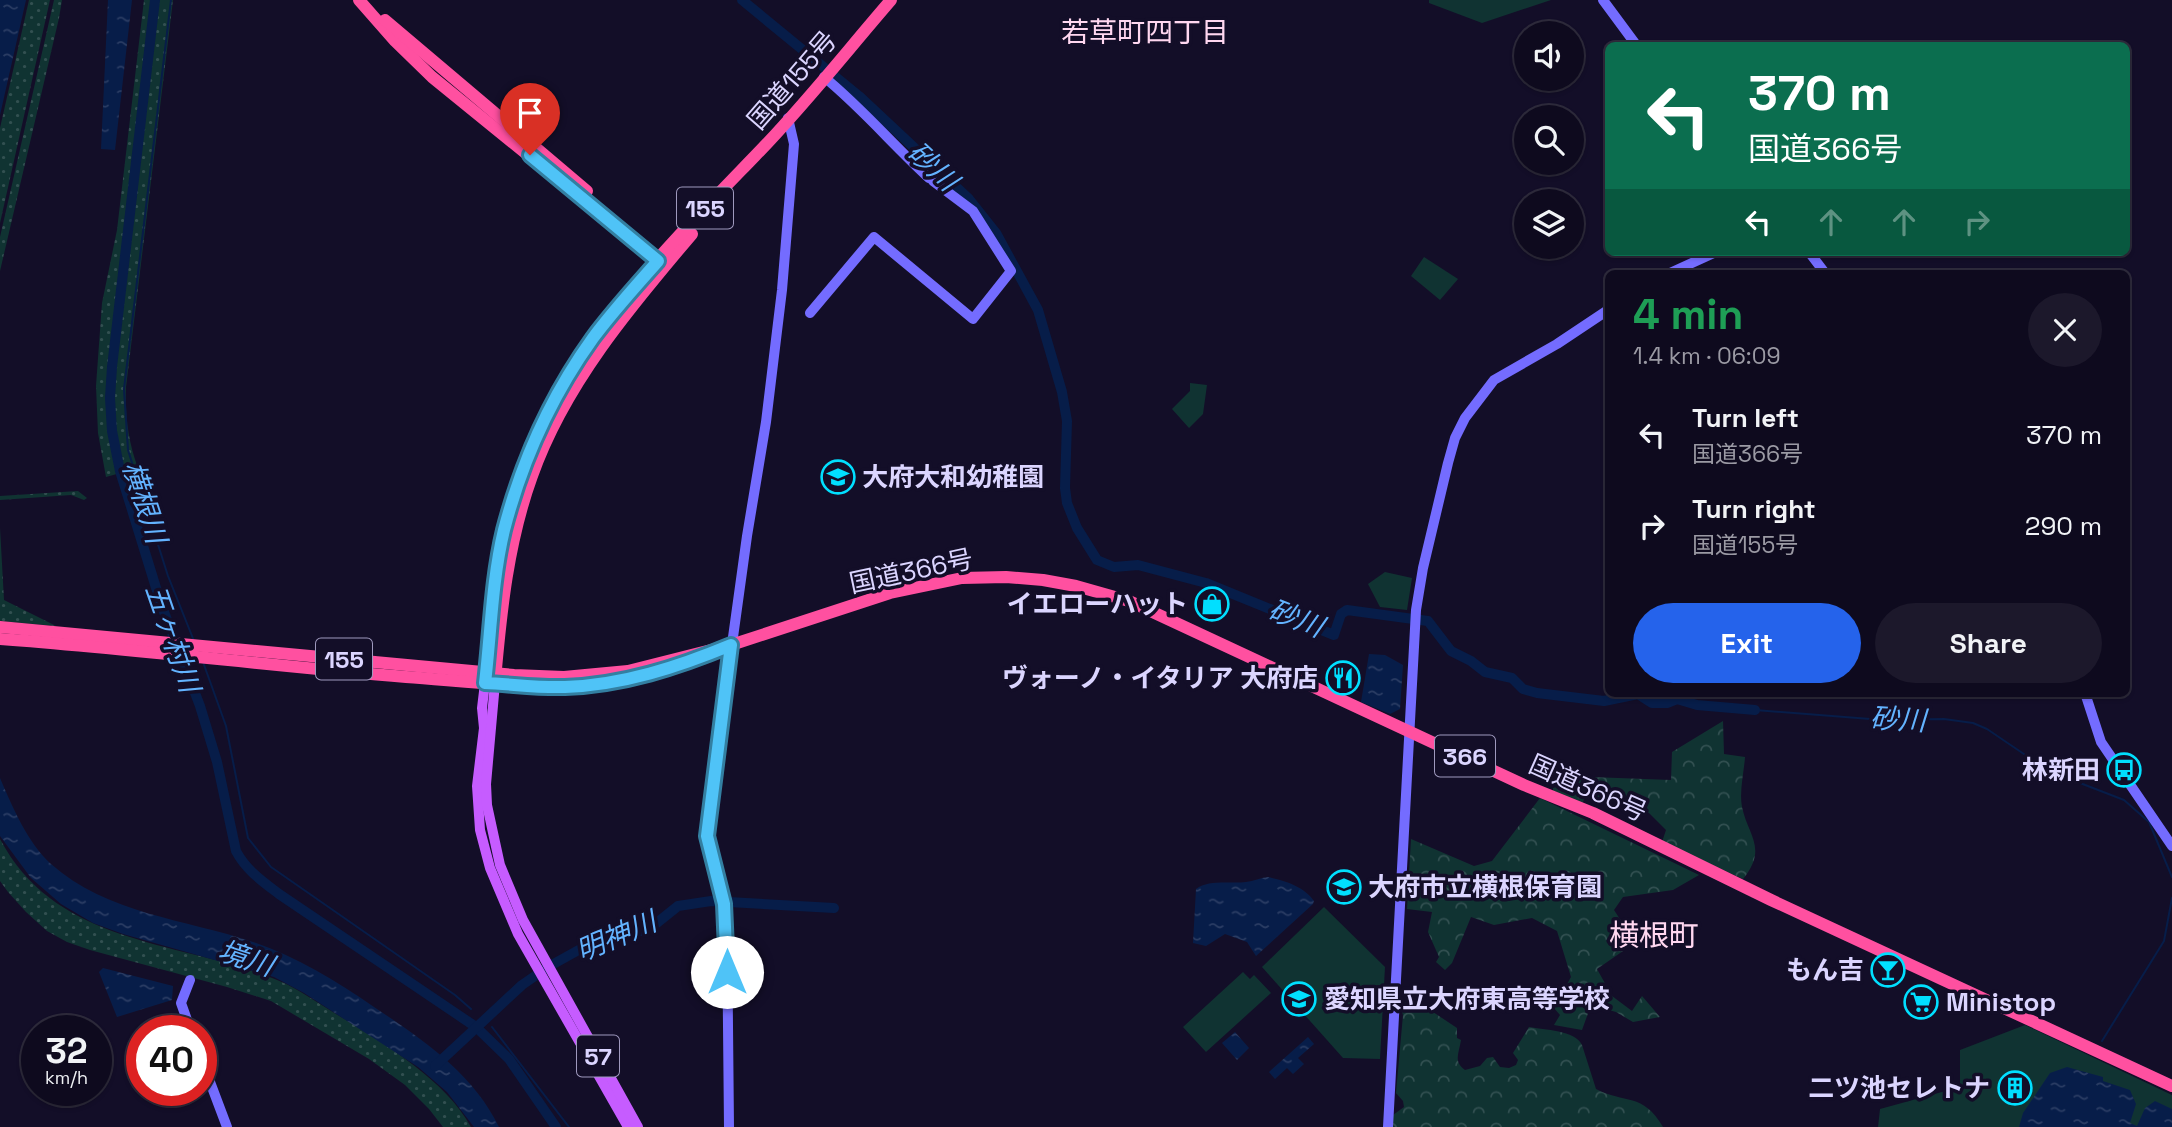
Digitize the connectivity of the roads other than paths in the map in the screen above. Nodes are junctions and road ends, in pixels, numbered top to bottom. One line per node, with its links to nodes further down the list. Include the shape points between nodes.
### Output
1 (359, 0): 10 (highway, via 432,77)
2 (366, 0): 10 (highway)
3 (891, 0): 6 (highway, 国道155号 / 155)
4 (1603, 0): 5 (street)
5 (1634, 42)
6 (825, 77): 7 (highway, 国道155号 / 155); 14 (street, via 931,180 973,211 1011,271 973,318 874,237)
7 (788, 118): 10 (highway, 国道155号 / 155, via 744,173); 17 (street, via 794,144 782,290)
8 (1707, 256): 11 (street)
9 (1812, 256): 12 (street)
10 (663, 259): 19 (highway, 国道155号 / 155, via 586,348 561,387 529,454 504,531 496,576)
11 (1677, 270)
12 (1823, 270)
13 (1605, 312): 21 (street, via 1494,380 1455,438 1423,568)
14 (810, 313)
15 (0, 627): 18 (highway, 155)
16 (0, 639): 18 (highway, 155)
17 (731, 645): 19 (highway, 国道366号 / 366, via 616,673); 21 (highway, 国道366号 / 366, via 927,585 1006,576 1043,580 1129,601); 31 (street, via 707,836 727,925)
18 (169, 649): 19 (highway, 155, via 202,646); 19 (highway, 155, via 207,659)
19 (490, 678): 24 (main road, 57, via 486,784 493,843 510,893 546,959); 24 (main road, 57, via 482,708 477,786 480,830 502,900 533,960)
20 (2086, 697): 22 (street, via 2101,742)
21 (1410, 732): 26 (highway, 国道366号 / 366); 32 (street)
22 (2172, 846)
23 (190, 980): 25 (street, via 181,1003)
24 (554, 987): 29 (main road, 57); 30 (main road, 57)
25 (185, 1015)
26 (2172, 1086)
27 (217, 1102): 28 (street)
28 (226, 1127)
29 (628, 1127)
30 (638, 1127)
31 (729, 1127)
32 (1388, 1127)

